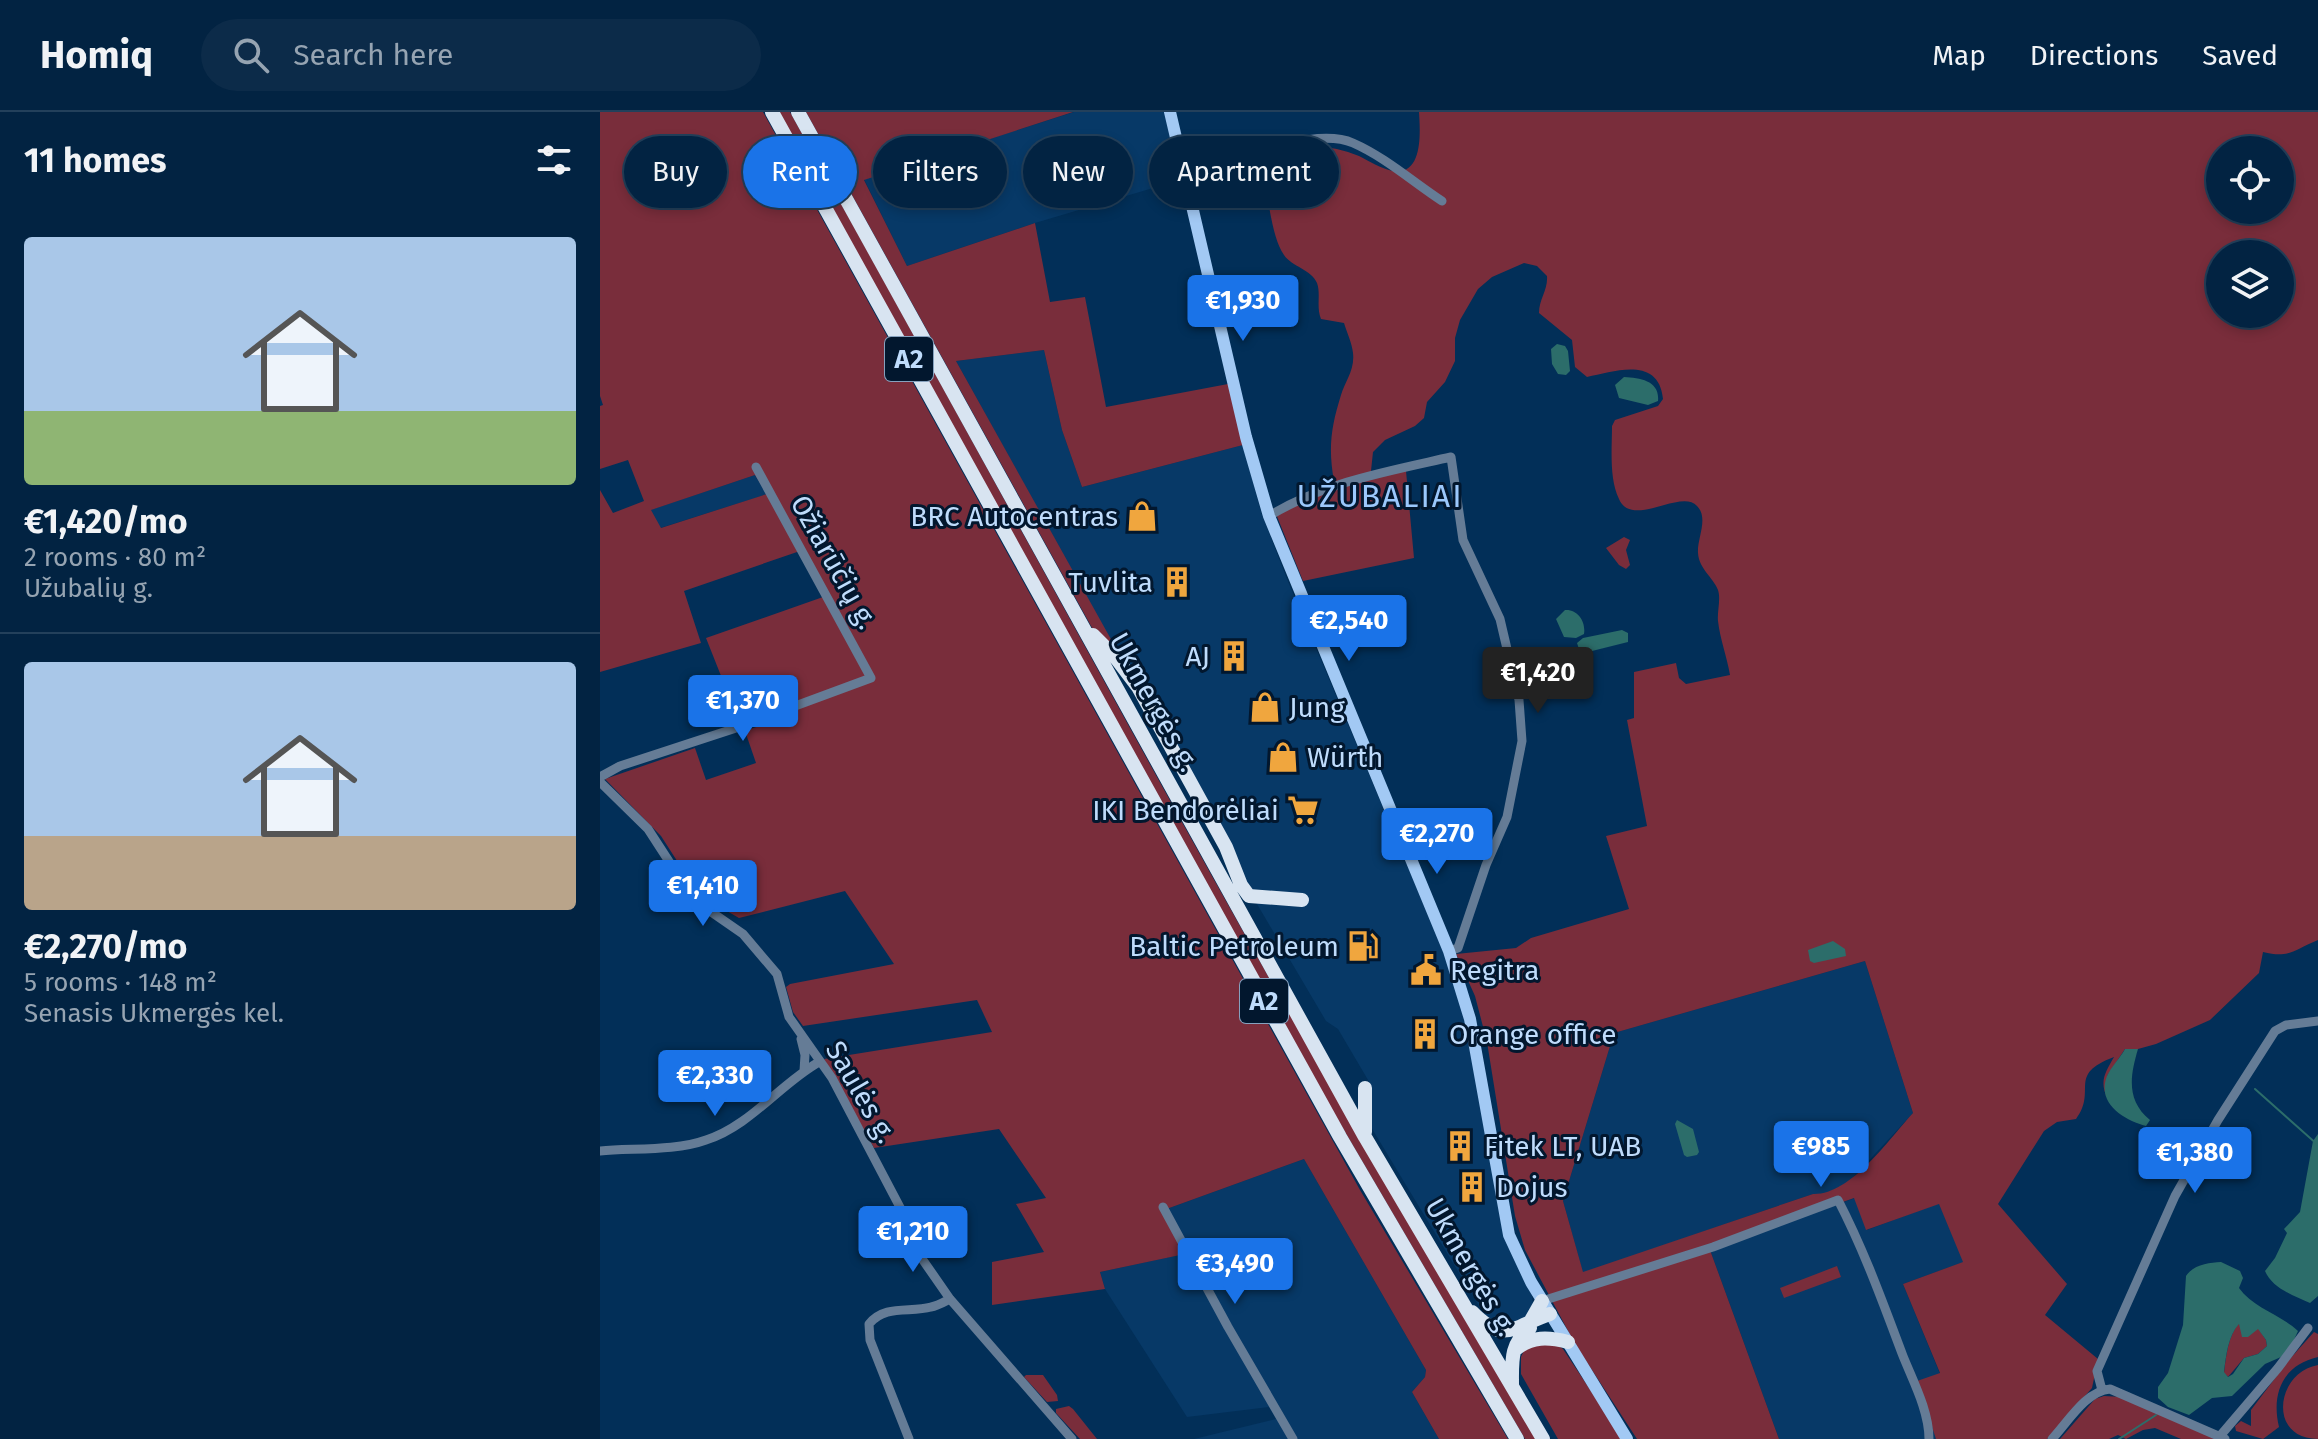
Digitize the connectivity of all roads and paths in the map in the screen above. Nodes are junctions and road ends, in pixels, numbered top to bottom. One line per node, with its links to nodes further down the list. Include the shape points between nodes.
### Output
1 (772, 112): 34 (highway, Ukmergės g. / A2, via 1340,1137)
2 (798, 112): 10 (highway, Ukmergės g. / A2)
3 (1170, 112): 4 (main road)
4 (1176, 136)
5 (1339, 139): 6 (street, via 1378,156)
6 (1442, 201)
7 (1193, 208): 9 (main road)
8 (756, 467): 11 (street, Ožiarūčių g., via 871,678 620,766)
9 (1269, 516): 13 (main road); 13 (street, via 1354,479 1451,457 1463,540 1500,619 1519,700 1522,747 1507,817 1458,948)
10 (1063, 592): 12 (highway, via 1138,687 1244,890 1249,896); 19 (highway, Ukmergės g. / A2)
11 (600, 780): 15 (street, Saulės g., via 648,829 694,900 743,934 777,974 789,1017)
12 (1302, 900)
13 (1449, 951): 24 (main road, via 1470,1019 1509,1235)
14 (2318, 1021): 29 (street, via 2275,1031 2218,1120 2167,1213 2097,1371)
15 (799, 1032): 16 (street, Saulės g.); 17 (street)
16 (819, 1062): 17 (street); 23 (street, Saulės g., via 903,1213 918,1253)
17 (804, 1071): 20 (street, via 736,1126 707,1140)
18 (1365, 1088): 19 (highway)
19 (1365, 1137): 22 (highway, Ukmergės g. / A2)
20 (600, 1151)
21 (1163, 1207): 33 (street)
22 (1458, 1298): 24 (highway, via 1482,1323 1499,1331 1517,1331); 28 (highway, Ukmergės g. / A2)
23 (950, 1299): 30 (street, via 931,1307 896,1309 869,1324 870,1340); 32 (street, Saulės g.)
24 (1546, 1308): 26 (main road); 27 (highway); 37 (street, via 1838,1200 1861,1245 1928,1424)
25 (2308, 1328): 31 (street)
26 (1568, 1342): 27 (highway, via 1529,1340); 36 (main road)
27 (1512, 1352): 28 (highway)
28 (1512, 1389): 35 (highway, Ukmergės g. / A2)
29 (2102, 1390): 31 (street, via 2119,1392); 38 (street)
30 (909, 1437)
31 (2222, 1438)
32 (1072, 1439)
33 (1293, 1439)
34 (1517, 1439)
35 (1543, 1439)
36 (1627, 1439)
37 (1929, 1439)
38 (2052, 1439)

